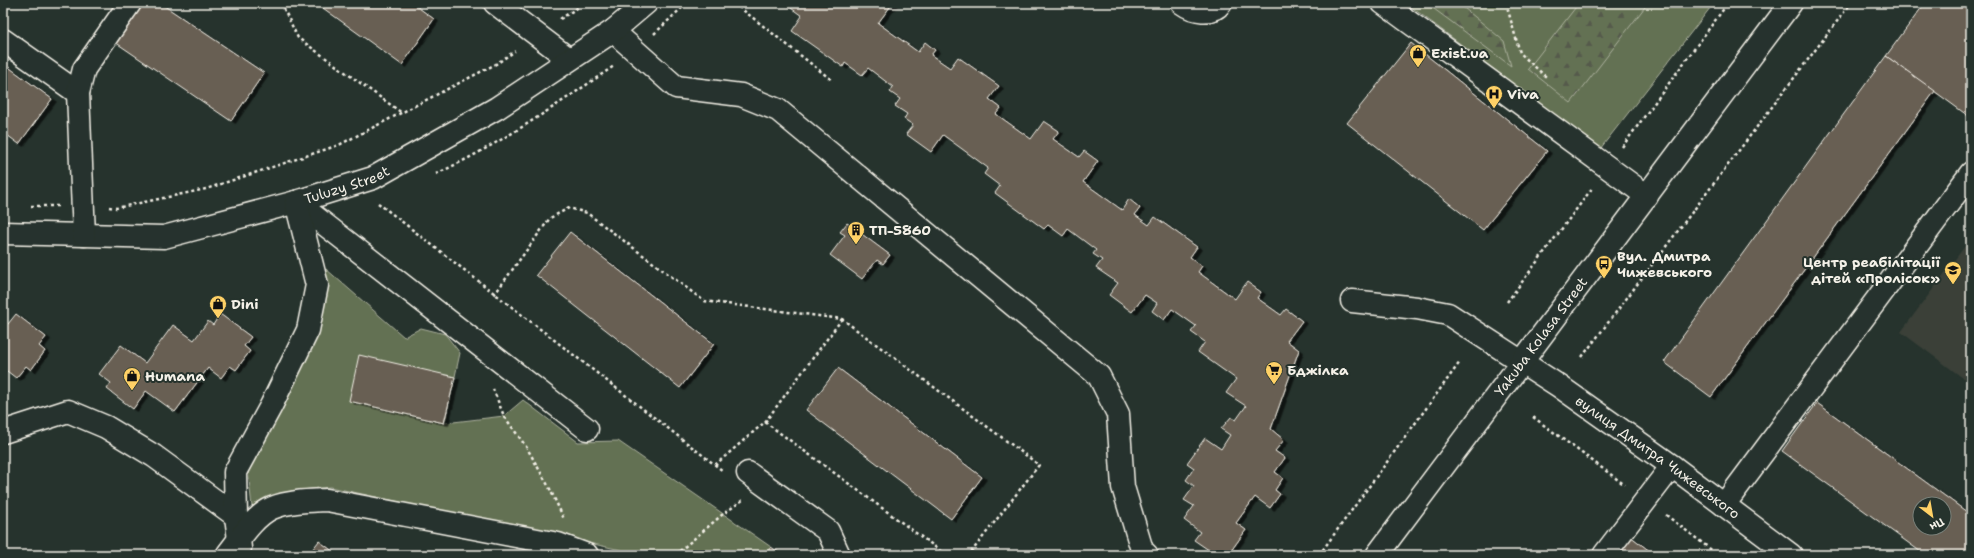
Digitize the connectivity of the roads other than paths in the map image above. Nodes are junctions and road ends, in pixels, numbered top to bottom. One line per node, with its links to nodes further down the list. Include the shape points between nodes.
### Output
1 (130, 3): 11 (street, via 84,69)
2 (496, 3): 10 (street)
3 (646, 3): 8 (street, Tuluzy Street)
4 (1182, 3): 5 (street, via 1207,12 1217,8)
5 (1221, 3)
6 (1383, 3): 13 (street)
7 (1791, 3): 13 (street, Yakuba Kolasa Street)
8 (613, 31): 10 (street, Tuluzy Street); 28 (street, via 676,87 741,95 778,110 1099,376 1118,414 1124,487 1142,550)
9 (3, 40): 11 (street)
10 (569, 59): 14 (street, Tuluzy Street, via 497,108 373,178)
11 (78, 93): 16 (street)
12 (1971, 173): 23 (street)
13 (1647, 196): 18 (street, Yakuba Kolasa Street)
14 (296, 202): 16 (street, Tuluzy Street, via 164,237); 19 (street); 24 (street, via 317,285 308,330 235,472)
15 (3, 233): 16 (street, Tuluzy Street)
16 (84, 235)
17 (1352, 301): 18 (street, вулиця Дмитра Чижевського, via 1448,314)
18 (1523, 361): 21 (street, вулиця Дмитра Чижевського); 29 (street, Yakuba Kolasa Street)
19 (587, 429)
20 (3, 432): 24 (street, via 68,411 106,427 154,456)
21 (1672, 466): 23 (street, вулиця Дмитра Чижевського); 30 (street)
22 (756, 479): 27 (street, via 828,531)
23 (1724, 505): 31 (street, вулиця Дмитра Чижевського)
24 (236, 516): 25 (street)
25 (235, 550): 26 (street, via 250,526 271,509 297,502 327,500 558,544)
26 (584, 554)
27 (839, 555)
28 (1147, 555)
29 (1377, 555)
30 (1604, 555)
31 (1791, 555)

